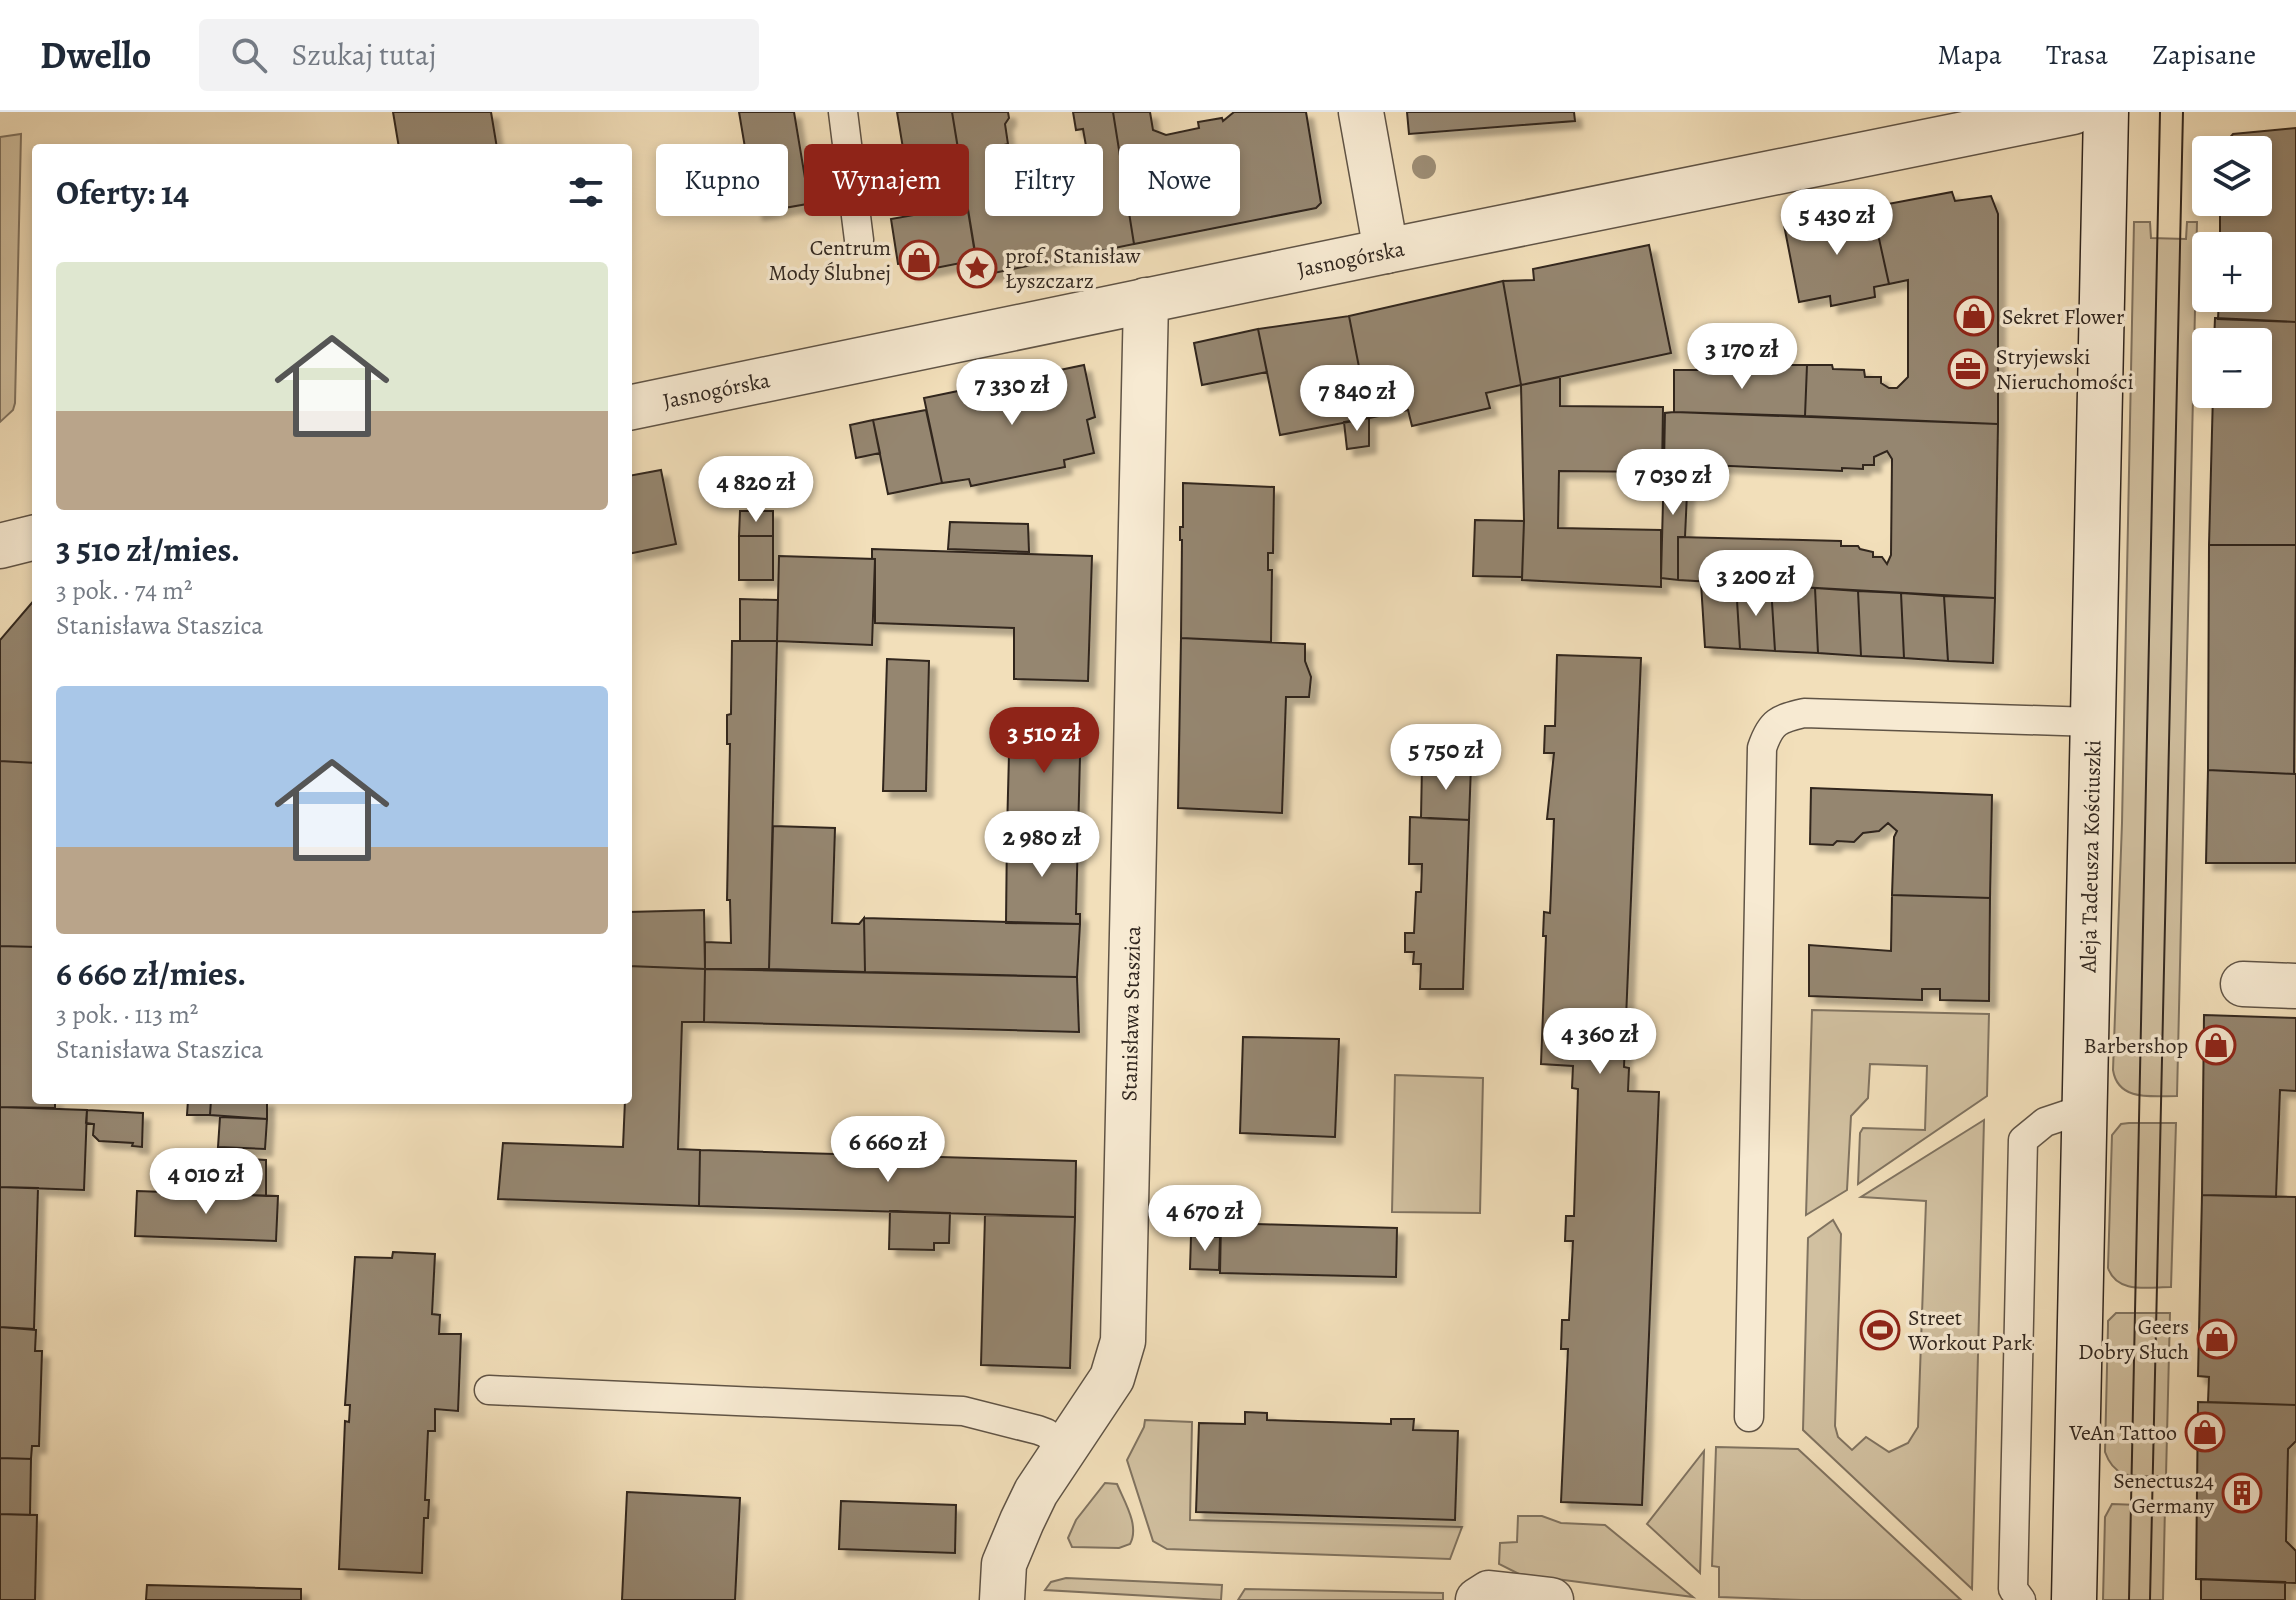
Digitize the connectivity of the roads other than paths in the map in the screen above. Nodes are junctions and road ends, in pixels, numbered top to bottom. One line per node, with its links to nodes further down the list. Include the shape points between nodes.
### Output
1 (843, 112): 5 (lane)
2 (1361, 112): 6 (street)
3 (2073, 112): 6 (street, Jasnogórska)
4 (2106, 112): 11 (street, Aleja Tadeusza Kościuszki)
5 (859, 240)
6 (1386, 251): 7 (street, Jasnogórska)
7 (1146, 300): 8 (street, Jasnogórska); 17 (street, Stanisława Staszica, via 1123,1341 1112,1378)
8 (632, 407)
9 (32, 538): 10 (street)
10 (0, 546)
11 (2093, 722): 14 (street, Aleja Tadeusza Kościuszki); 16 (lane, via 1804,713 1779,719 1767,732 1762,748)
12 (2243, 984): 13 (street)
13 (2296, 986)
14 (2084, 1109): 21 (lane, via 2045,1122 2023,1140 2013,1589); 22 (street, Aleja Tadeusza Kościuszki)
15 (489, 1390): 17 (lane, via 963,1411 1038,1430)
16 (1749, 1417)
17 (1067, 1449): 18 (street, Stanisława Staszica, via 1022,1521 1004,1564)
18 (1002, 1600)
19 (1478, 1600): 20 (street, via 1489,1593)
20 (1551, 1600)
21 (2021, 1600)
22 (2074, 1600)

